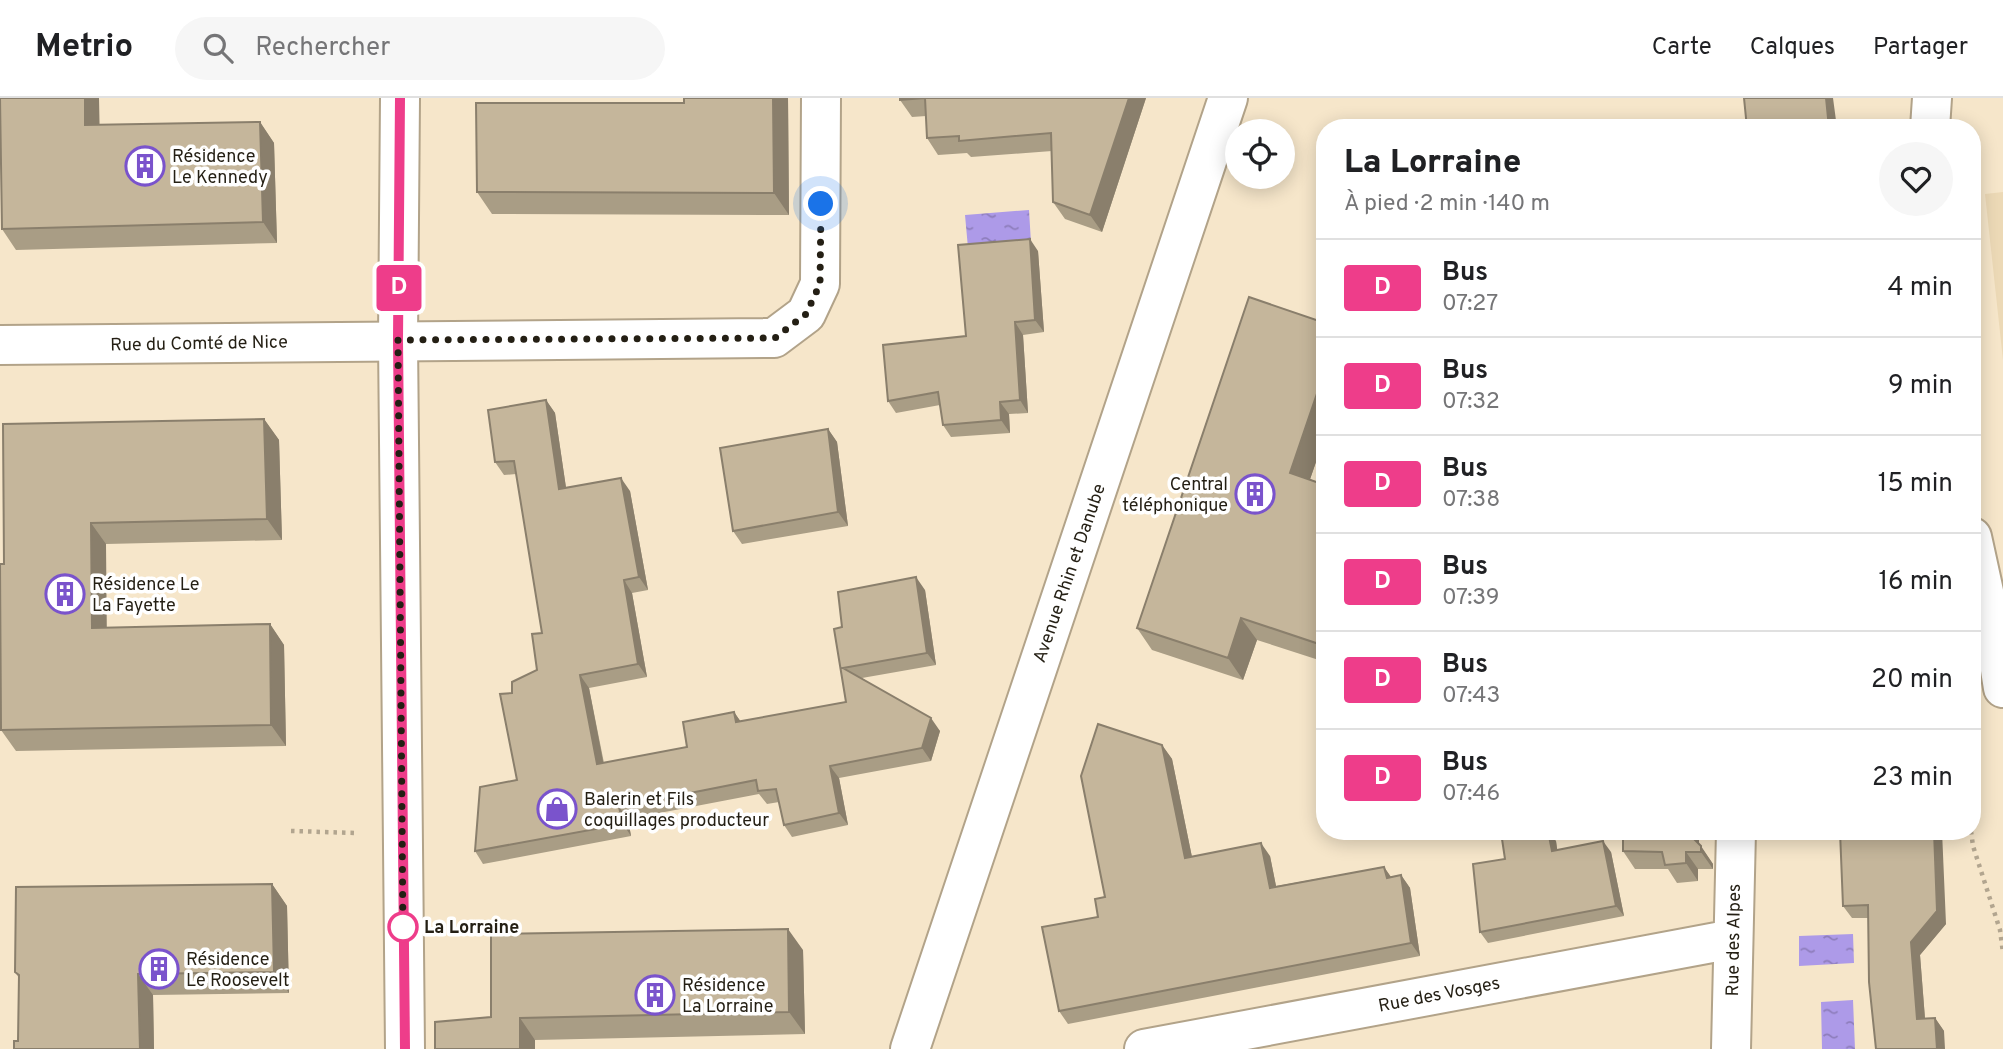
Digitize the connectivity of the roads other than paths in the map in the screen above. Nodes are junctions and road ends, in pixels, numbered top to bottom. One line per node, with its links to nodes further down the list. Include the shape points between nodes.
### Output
1 (400, 98): 6 (street)
2 (821, 98): 6 (street, Rue du Comté de Nice, via 820,284 806,314 775,338)
3 (1228, 98): 13 (street, Avenue Rhin et Danube)
4 (1932, 98): 5 (street)
5 (1931, 119)
6 (398, 340): 7 (street, Rue du Comté de Nice); 12 (street)
7 (0, 345)
8 (1981, 580): 9 (street)
9 (2003, 688)
10 (1736, 840): 11 (street, Rue des Alpes)
11 (1733, 939): 14 (street, Rue des Vosges); 15 (street, Rue des Alpes)
12 (405, 1049)
13 (910, 1049)
14 (1144, 1049)
15 (1731, 1049)

